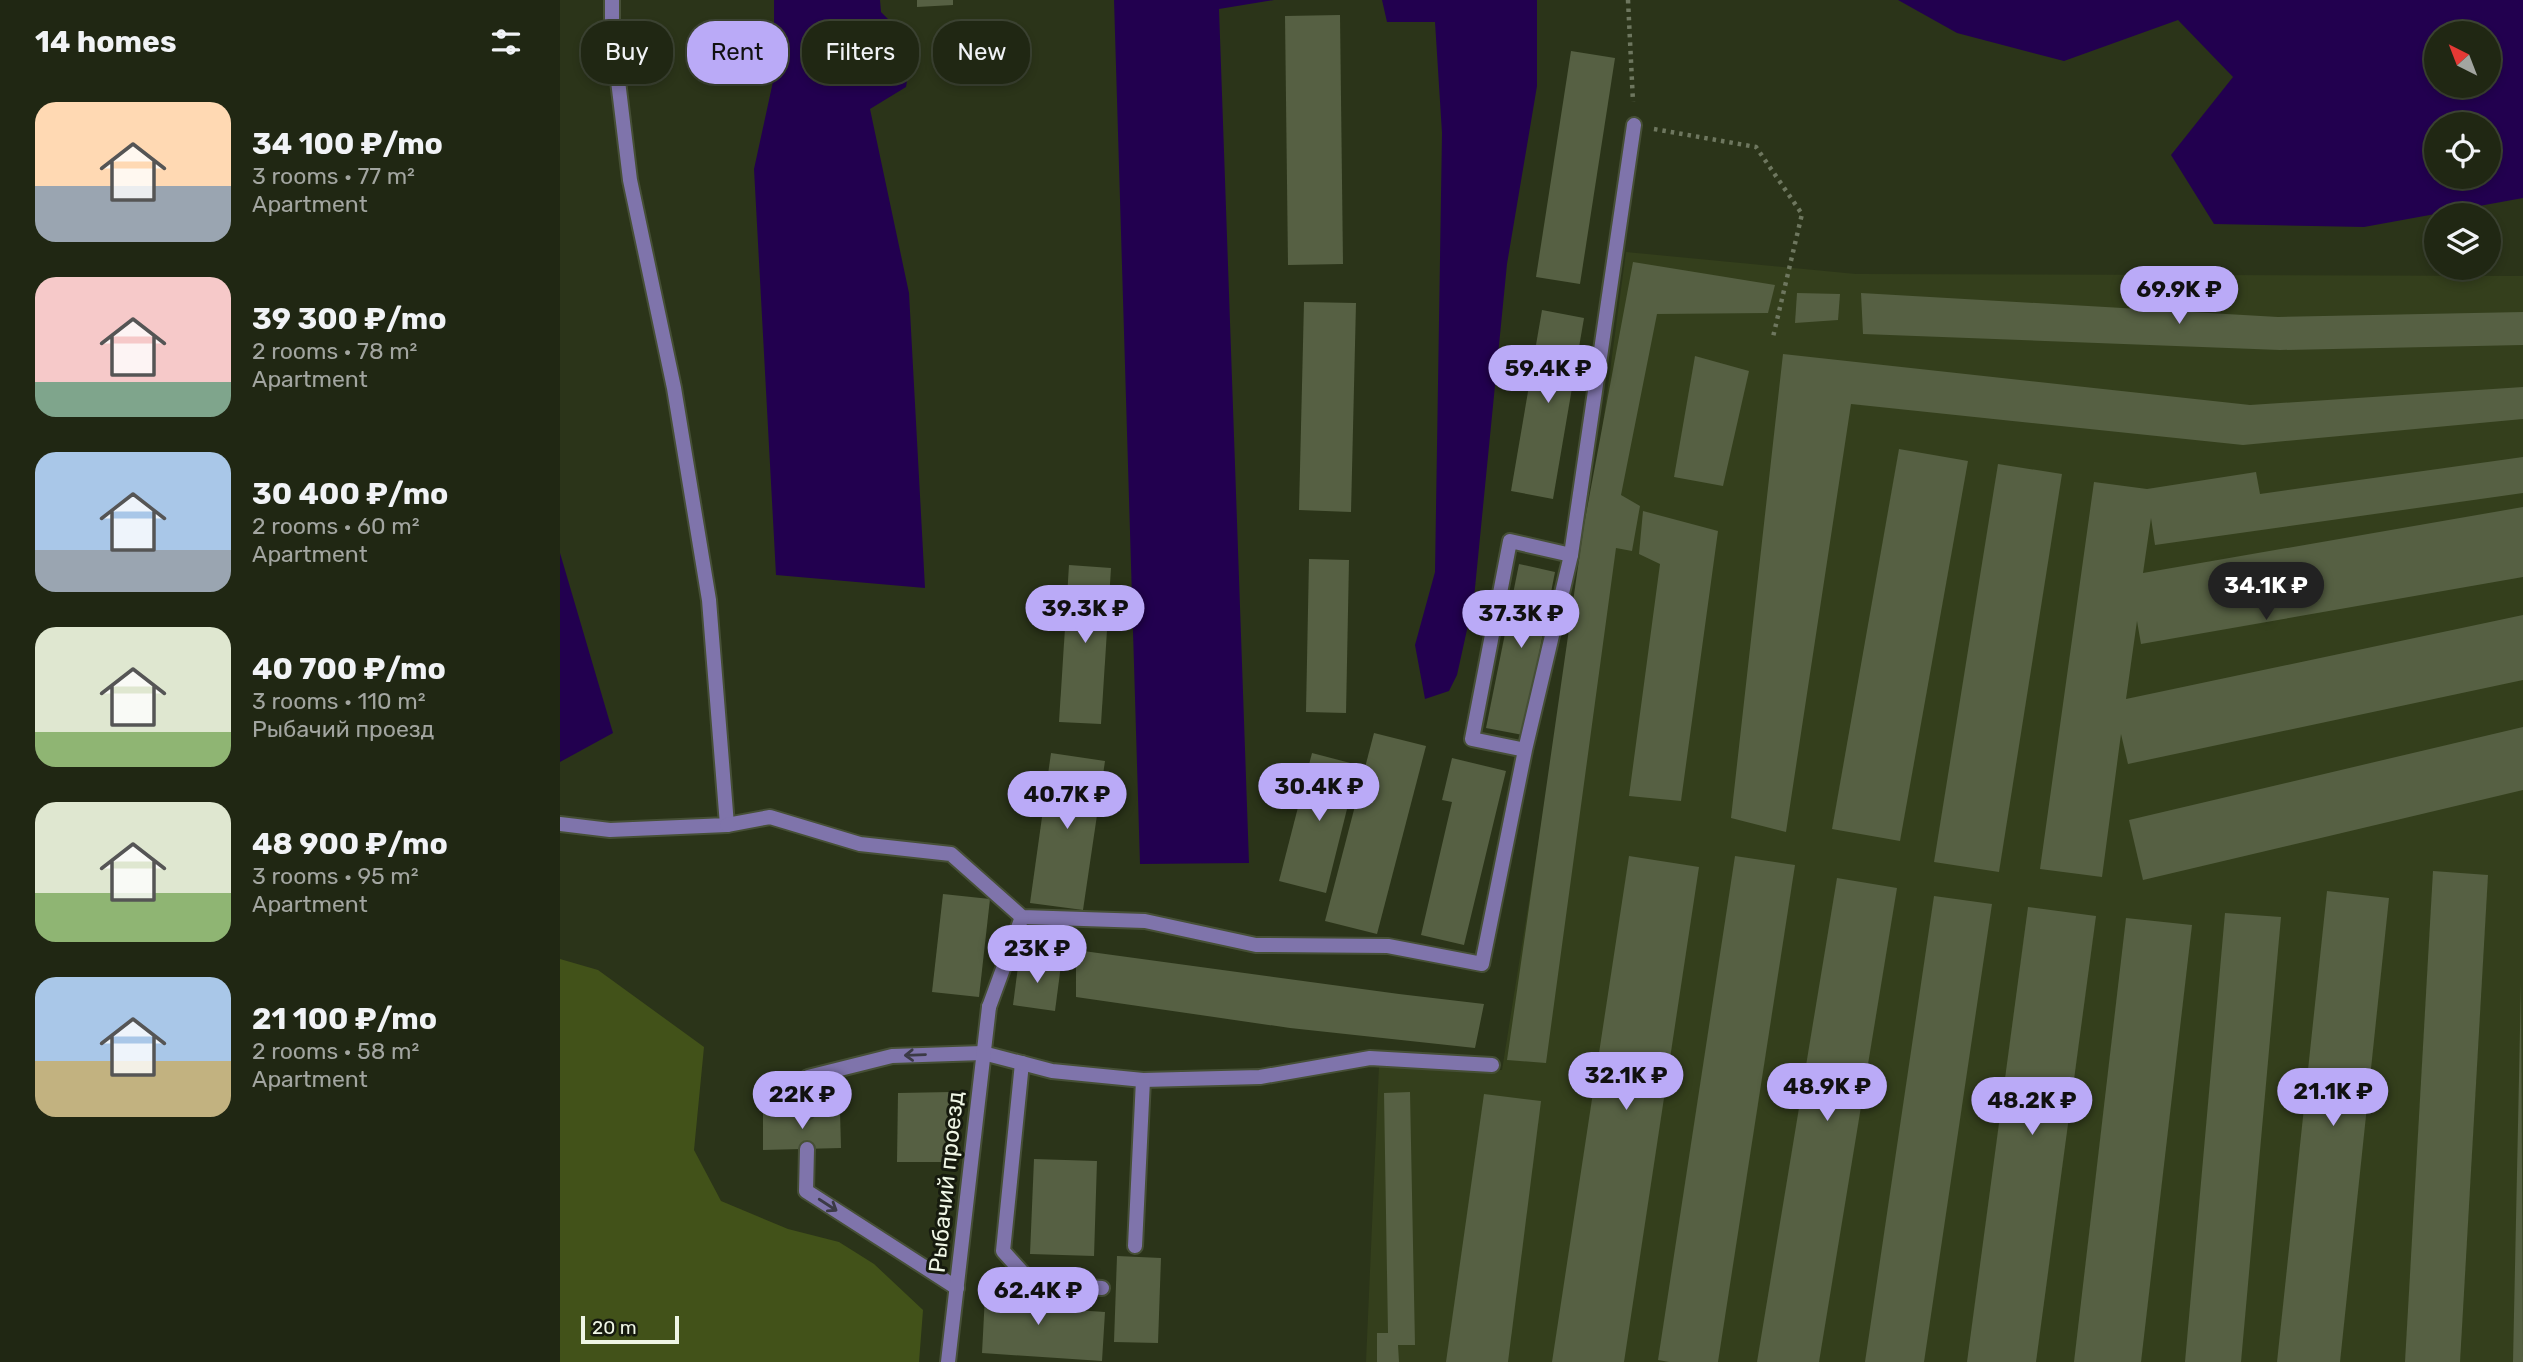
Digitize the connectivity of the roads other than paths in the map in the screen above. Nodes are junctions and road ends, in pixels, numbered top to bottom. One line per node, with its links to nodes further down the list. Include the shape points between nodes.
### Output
1 (612, 0): 6 (street, via 630,180 674,388 709,600)
2 (1634, 125): 3 (street)
3 (1571, 555): 4 (street); 4 (street, via 1510,541 1472,739)
4 (1525, 750): 7 (street, via 1482,964 1388,946 1256,945 1145,921)
5 (560, 824): 6 (street, via 610,830)
6 (727, 825): 7 (street, via 770,817 860,844 951,854)
7 (1021, 917): 8 (street, Рыбачий проезд, via 989,1007)
8 (983, 1053): 9 (street); 12 (street, one-way to 12, via 892,1056 808,1077); 15 (street, Рыбачий проезд)
9 (1022, 1063): 11 (street, via 1052,1071); 16 (street, via 1003,1251 1032,1283)
10 (1492, 1065): 11 (street, via 1370,1058 1260,1077)
11 (1143, 1080): 14 (street)
12 (807, 1112)
13 (807, 1149): 15 (street, one-way to 15, via 806,1191)
14 (1135, 1247)
15 (957, 1288): 17 (street, Рыбачий проезд)
16 (1102, 1288)
17 (948, 1362)

